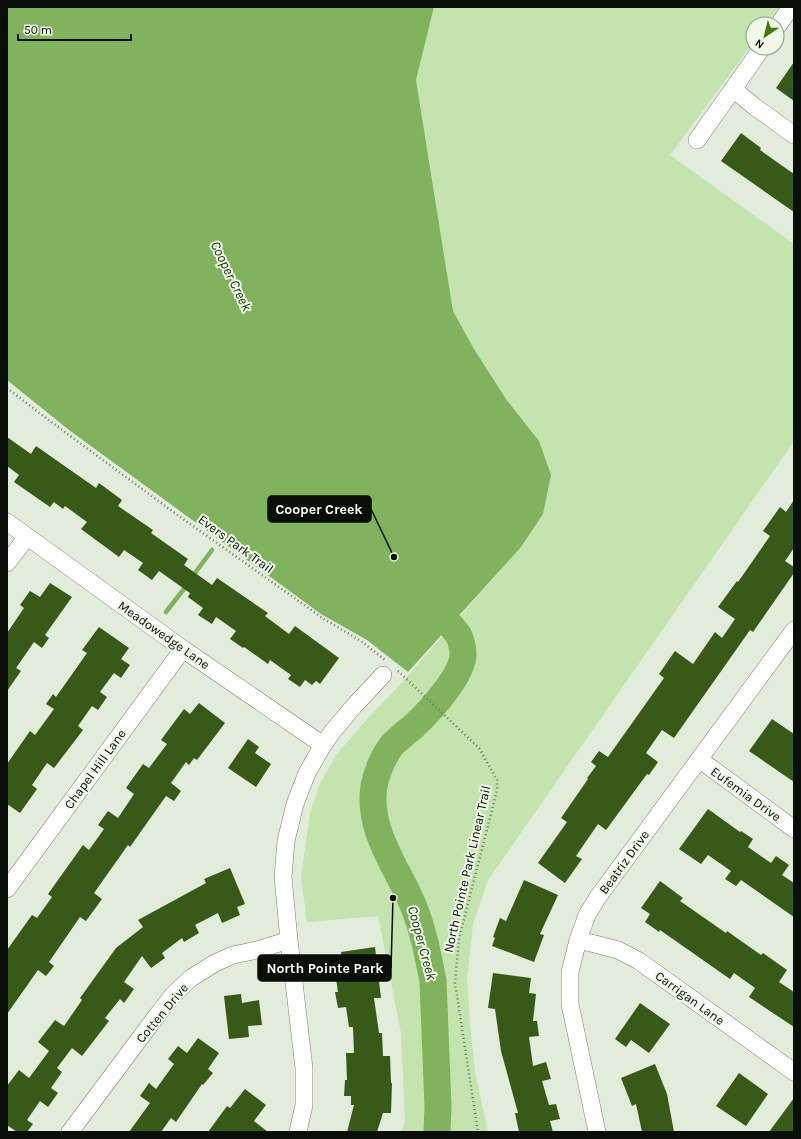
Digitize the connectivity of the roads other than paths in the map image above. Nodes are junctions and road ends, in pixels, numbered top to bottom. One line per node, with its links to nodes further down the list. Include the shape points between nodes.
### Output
1 (791, 7): 2 (street)
2 (785, 16)
3 (757, 56): 4 (street)
4 (734, 89): 5 (street, via 754,107); 6 (street)
5 (794, 135)
6 (698, 140)
7 (7, 522): 8 (street, Meadowedge Lane)
8 (27, 537): 9 (street); 11 (street, Meadowedge Lane)
9 (7, 563)
10 (794, 630): 14 (street, Beatriz Drive)
11 (183, 649): 13 (street, Meadowedge Lane); 16 (street, Chapel Hill Lane)
12 (390, 669): 13 (street, via 354,706)
13 (323, 745): 17 (street, via 307,773 295,804 286,841 283,877)
14 (699, 759): 15 (street, Eufemia Drive); 18 (street, Beatriz Drive, via 598,897 587,915)
15 (794, 829)
16 (7, 889)
17 (289, 940): 20 (street, Cotten Drive, via 233,955 191,978 155,1018); 21 (street, via 304,1068 304,1105)
18 (578, 940): 19 (street, Carrigan Lane, via 618,950 639,961); 22 (street, Beatriz Drive, via 570,972 570,1004)
19 (794, 1072)
20 (70, 1132)
21 (298, 1132)
22 (597, 1132)

